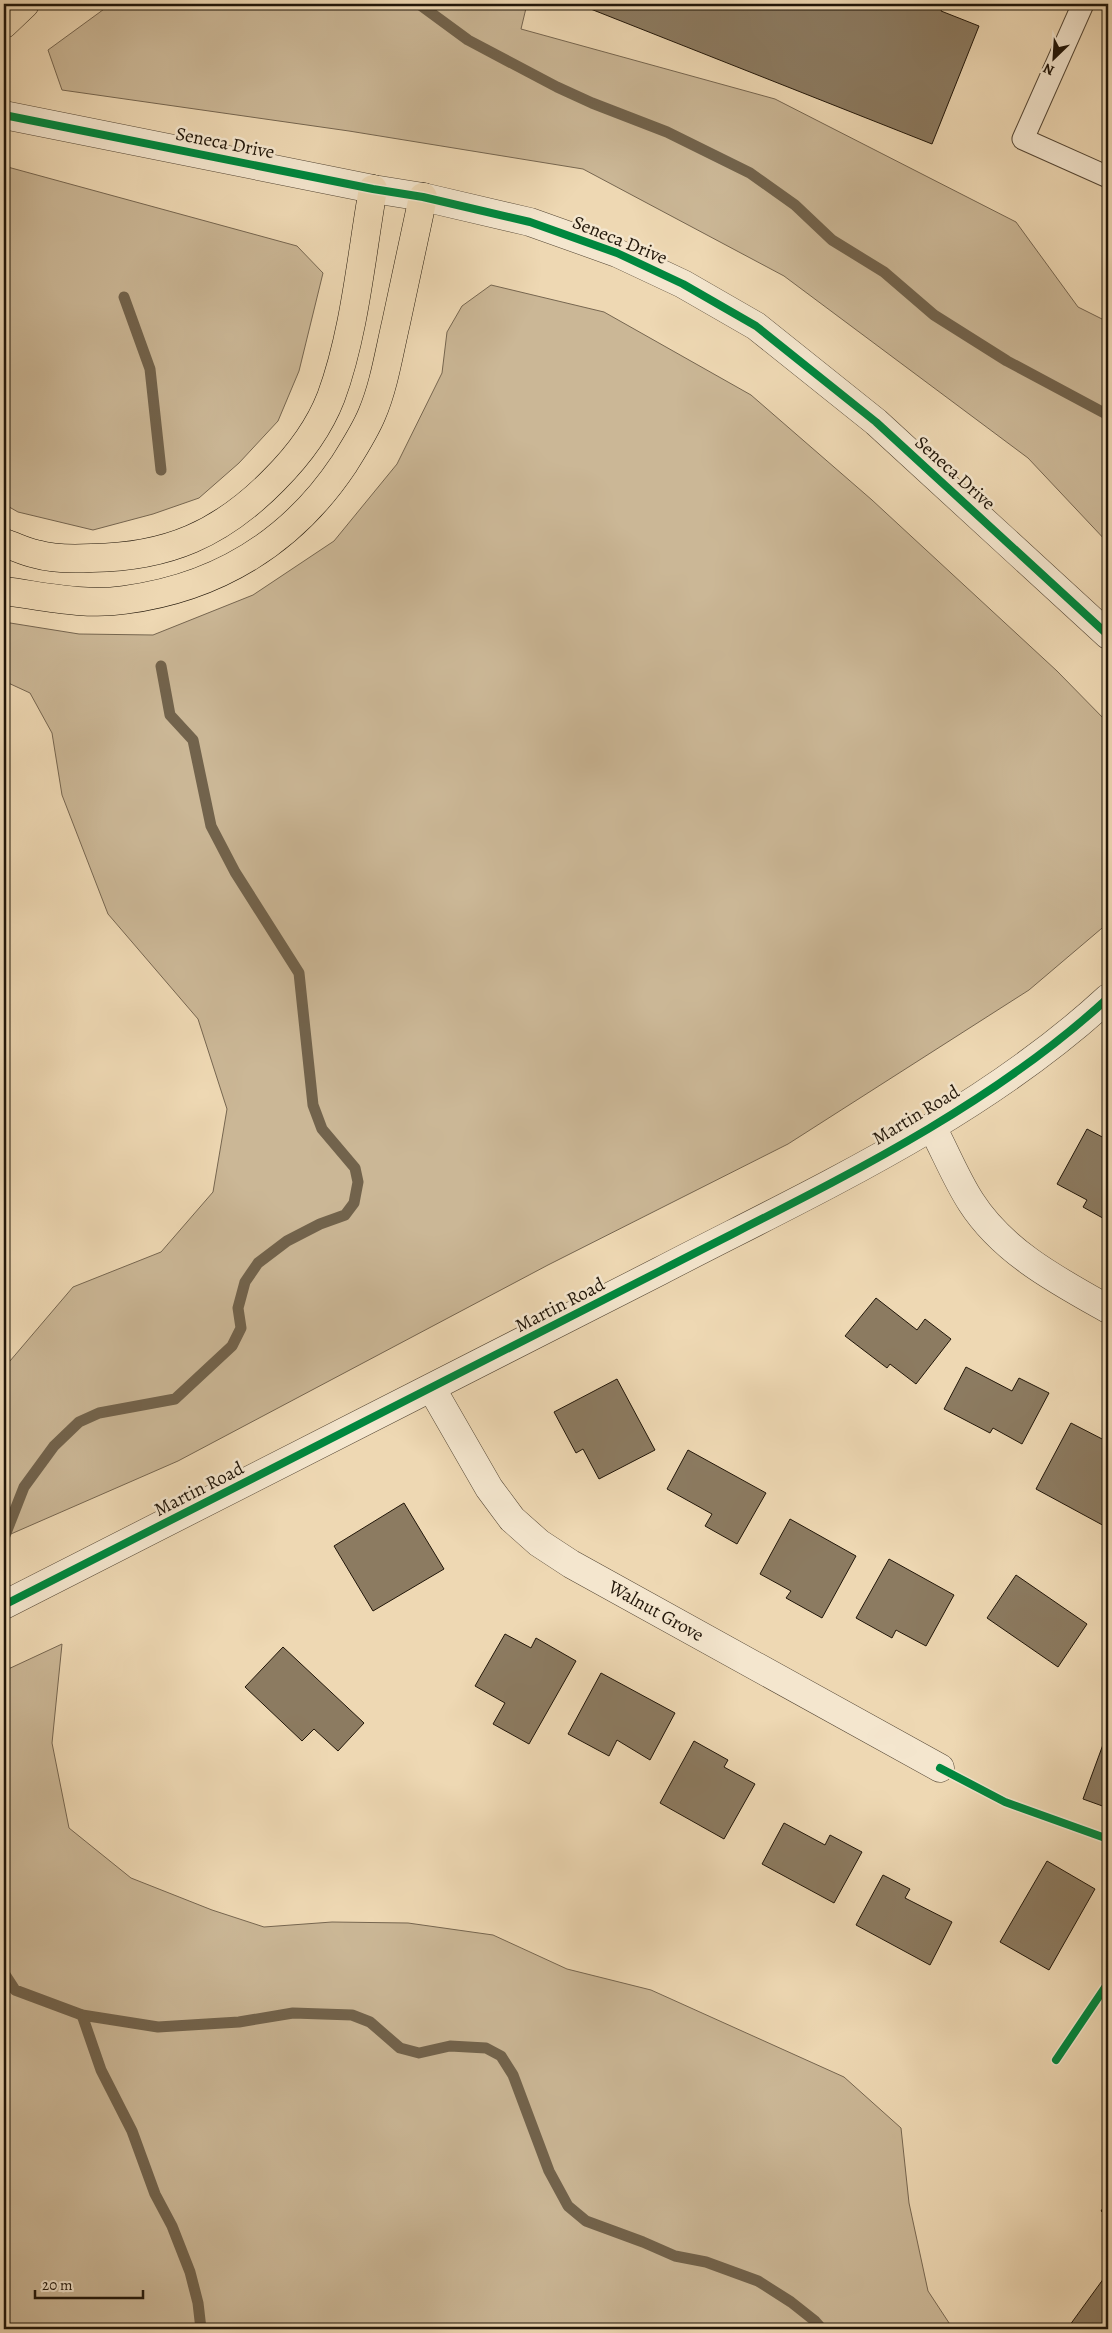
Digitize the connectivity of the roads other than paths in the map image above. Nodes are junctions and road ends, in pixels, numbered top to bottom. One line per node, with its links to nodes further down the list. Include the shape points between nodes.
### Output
1 (25, 4): 3 (highway)
2 (1083, 4): 5 (lane, via 1023,139)
3 (4, 24)
4 (6, 115): 6 (street, Seneca Drive)
5 (1108, 177)
6 (373, 189): 7 (street, Seneca Drive); 8 (highway, via 345,351 330,398 292,463 262,493 238,514 205,534 162,550 124,558 36,554)
7 (422, 197): 9 (highway, via 387,362 372,415 326,490 293,525 258,552 217,576 168,591 123,601 77,602); 10 (street, Seneca Drive, via 530,222 617,253 683,284 756,326 876,422)
8 (4, 543)
9 (4, 591)
10 (1108, 635)
11 (1108, 998): 12 (street, Martin Road, via 1024,1066)
12 (932, 1127): 13 (street, via 971,1202 993,1230 1024,1258); 14 (street, Martin Road)
13 (1108, 1309)
14 (432, 1390): 15 (street, Martin Road); 16 (street, Walnut Grove, via 489,1488 512,1519 539,1543 571,1564)
15 (4, 1605)
16 (940, 1768)

